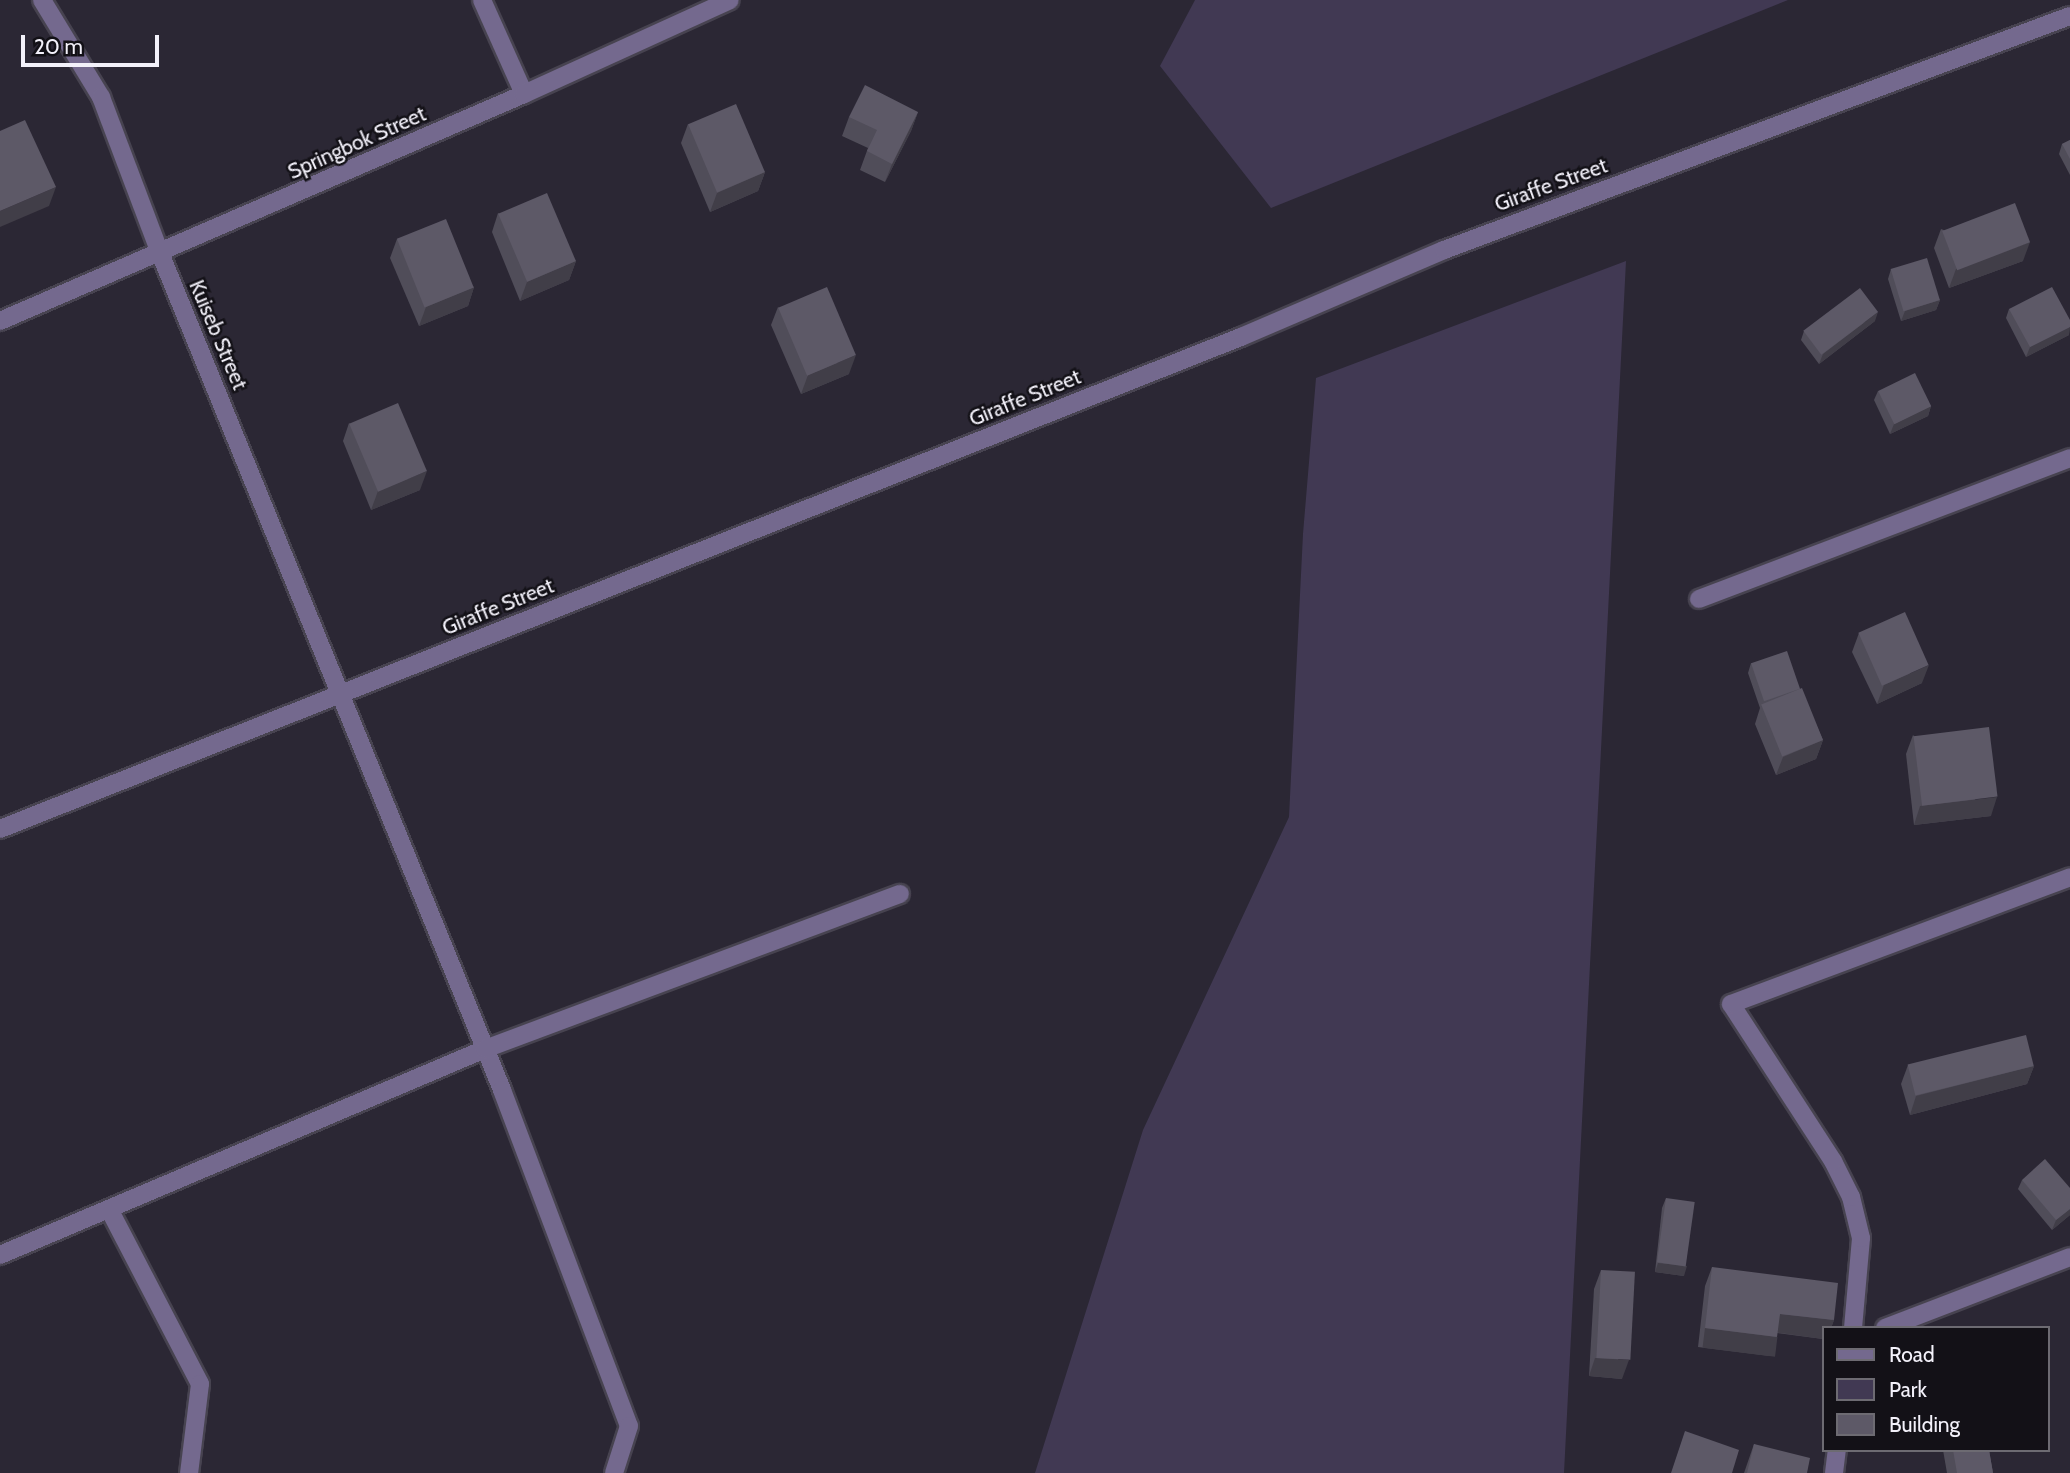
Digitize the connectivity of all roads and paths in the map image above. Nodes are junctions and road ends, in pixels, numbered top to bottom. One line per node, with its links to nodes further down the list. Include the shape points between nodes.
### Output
1 (42, 0): 6 (street, Kuiseb Street, via 101,97)
2 (482, 0): 5 (street)
3 (730, 0): 5 (street, Springbok Street)
4 (2070, 16): 10 (street, Giraffe Street, via 1444,250 1241,337)
5 (524, 94): 6 (street, Springbok Street)
6 (160, 253): 7 (street, Springbok Street); 10 (street, Kuiseb Street)
7 (0, 321)
8 (2070, 458): 9 (street)
9 (1699, 599)
10 (343, 693): 11 (street, Giraffe Street); 14 (street, Kuiseb Street)
11 (0, 829)
12 (2070, 877): 18 (street, via 1731,1004 1833,1161 1851,1197 1861,1238)
13 (900, 894): 14 (street)
14 (485, 1049): 15 (street); 22 (street, Kuiseb Street, via 629,1426)
15 (108, 1209): 16 (street); 21 (street, via 200,1384)
16 (0, 1255)
17 (2070, 1257): 19 (street)
18 (1853, 1326)
19 (1890, 1326)
20 (1837, 1452): 23 (street)
21 (189, 1473)
22 (614, 1473)
23 (1834, 1473)

